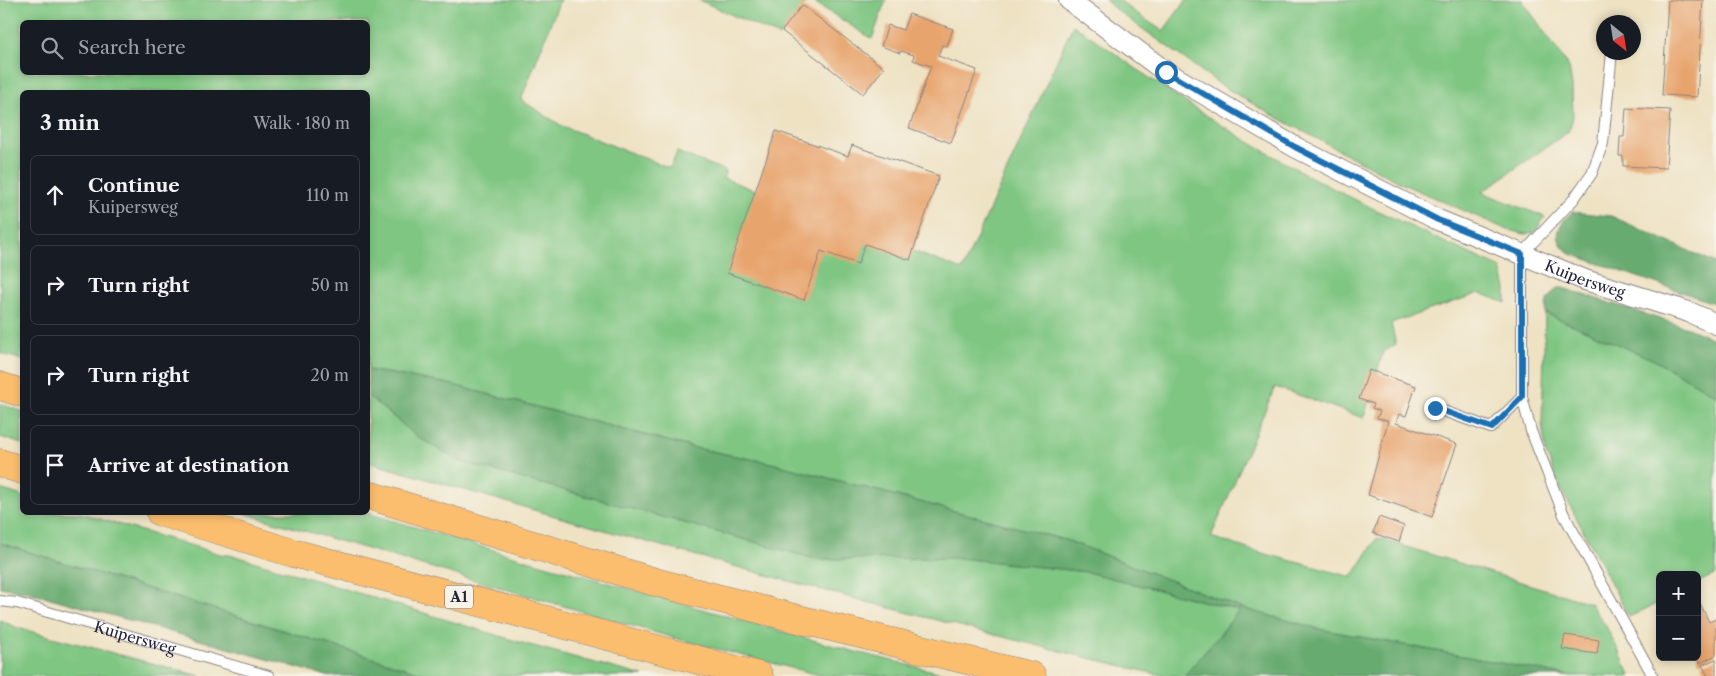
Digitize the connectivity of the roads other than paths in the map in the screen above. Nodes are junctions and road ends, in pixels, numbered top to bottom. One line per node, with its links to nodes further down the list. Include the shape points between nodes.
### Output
1 (1069, 0): 3 (street, Kuipersweg, via 1166,72 1295,147 1438,220)
2 (1611, 60): 3 (lane, via 1603,143 1592,173 1573,200)
3 (1522, 254): 4 (street, Kuipersweg, via 1585,280 1689,312); 7 (lane)
4 (1716, 324)
5 (0, 386): 6 (highway)
6 (20, 392)
7 (1522, 397): 8 (lane, via 1492,428); 14 (lane, via 1530,431 1564,515)
8 (1435, 408)
9 (0, 463): 10 (highway)
10 (20, 469)
11 (370, 496): 17 (highway, via 656,582)
12 (170, 515): 16 (highway, A1, via 293,553)
13 (0, 600): 15 (lane, Kuipersweg)
14 (1652, 674)
15 (269, 676)
16 (759, 676)
17 (1032, 676)

